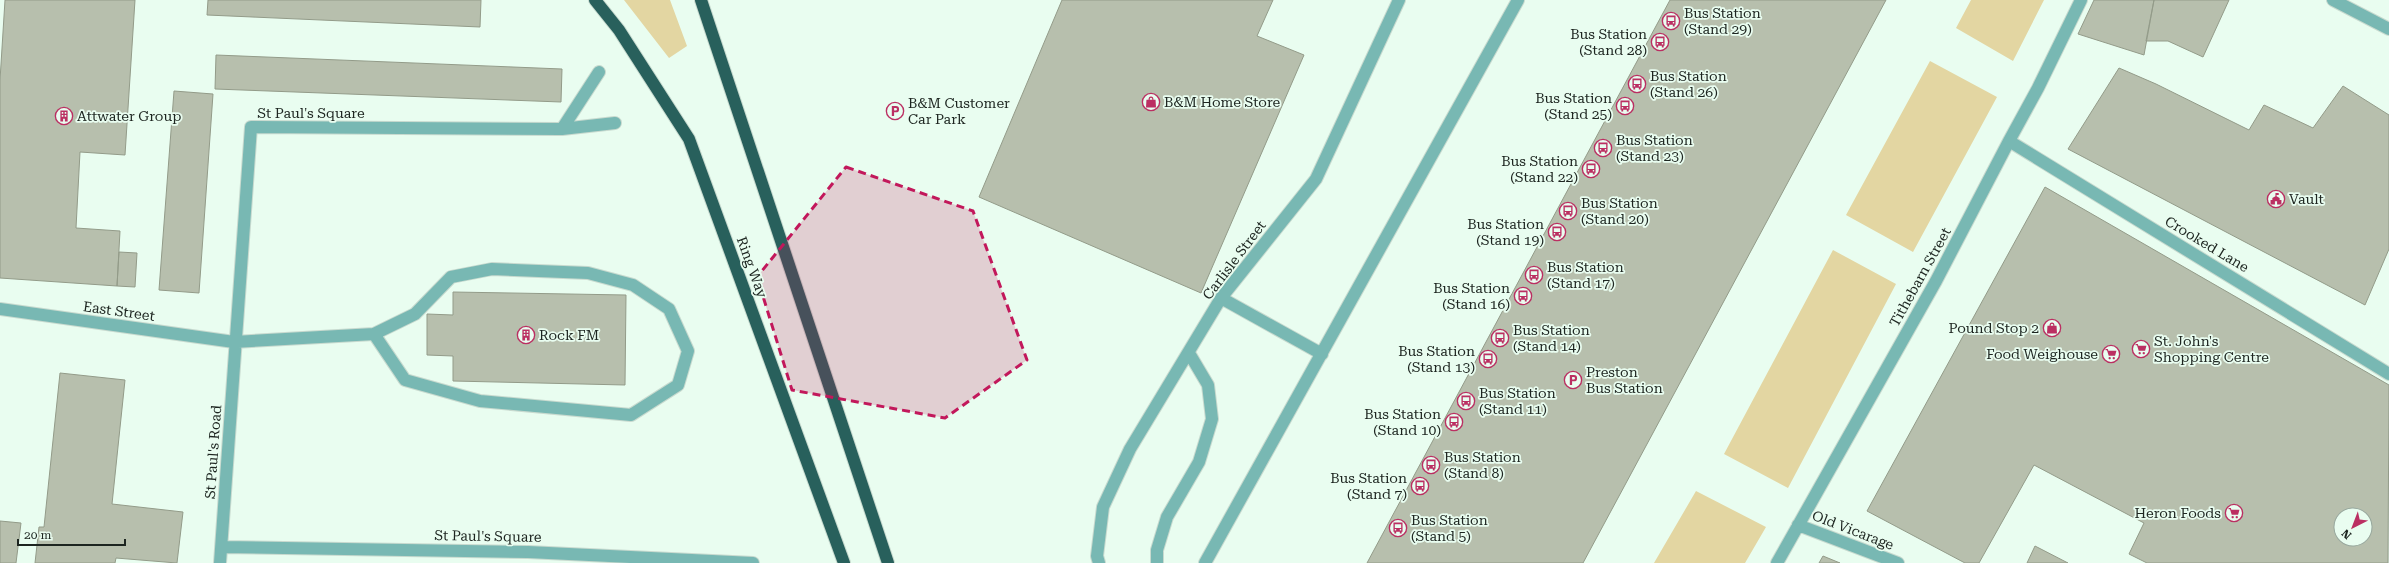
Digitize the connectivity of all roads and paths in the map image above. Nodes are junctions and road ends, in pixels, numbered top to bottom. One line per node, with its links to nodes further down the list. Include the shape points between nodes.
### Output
1 (595, 0): 24 (highway, Ring Way, via 619,30 689,139)
2 (701, 0): 25 (highway)
3 (1399, 0): 12 (street, Carlisle Street, via 1316,179)
4 (1518, 0): 17 (street)
5 (2081, 0): 11 (street, Tithebarn Street, via 2038,88)
6 (2333, 0): 7 (street)
7 (2389, 29)
8 (599, 72): 10 (street)
9 (615, 123): 10 (street, St Paul's Square)
10 (562, 129): 15 (street, St Paul's Square, via 251,127)
11 (2009, 140): 18 (street, Crooked Lane); 19 (street, Tithebarn Street, via 1936,281)
12 (1221, 298): 16 (street, Carlisle Street); 17 (street)
13 (0, 309): 15 (street, East Street)
14 (374, 334): 14 (street, via 405,380 480,401 631,415 678,385 688,351 669,310 633,285 588,273 492,269 451,277 415,314); 15 (street, East Street)
15 (234, 342): 20 (street, St Paul's Road)
16 (1189, 353): 26 (street, Carlisle Street, via 1130,449 1103,507 1097,556); 27 (street, via 1208,385 1212,419 1199,462 1167,517 1157,550)
17 (1322, 354): 28 (street)
18 (2389, 374)
19 (1798, 525): 29 (street, Tithebarn Street); 30 (street, Old Vicarage)
20 (222, 547): 21 (street, St Paul's Square); 22 (street, St Paul's Road)
21 (528, 557): 23 (street, St Paul's Square)
22 (220, 563)
23 (753, 563)
24 (844, 563)
25 (888, 563)
26 (1099, 563)
27 (1157, 563)
28 (1205, 563)
29 (1777, 563)
30 (1898, 563)

